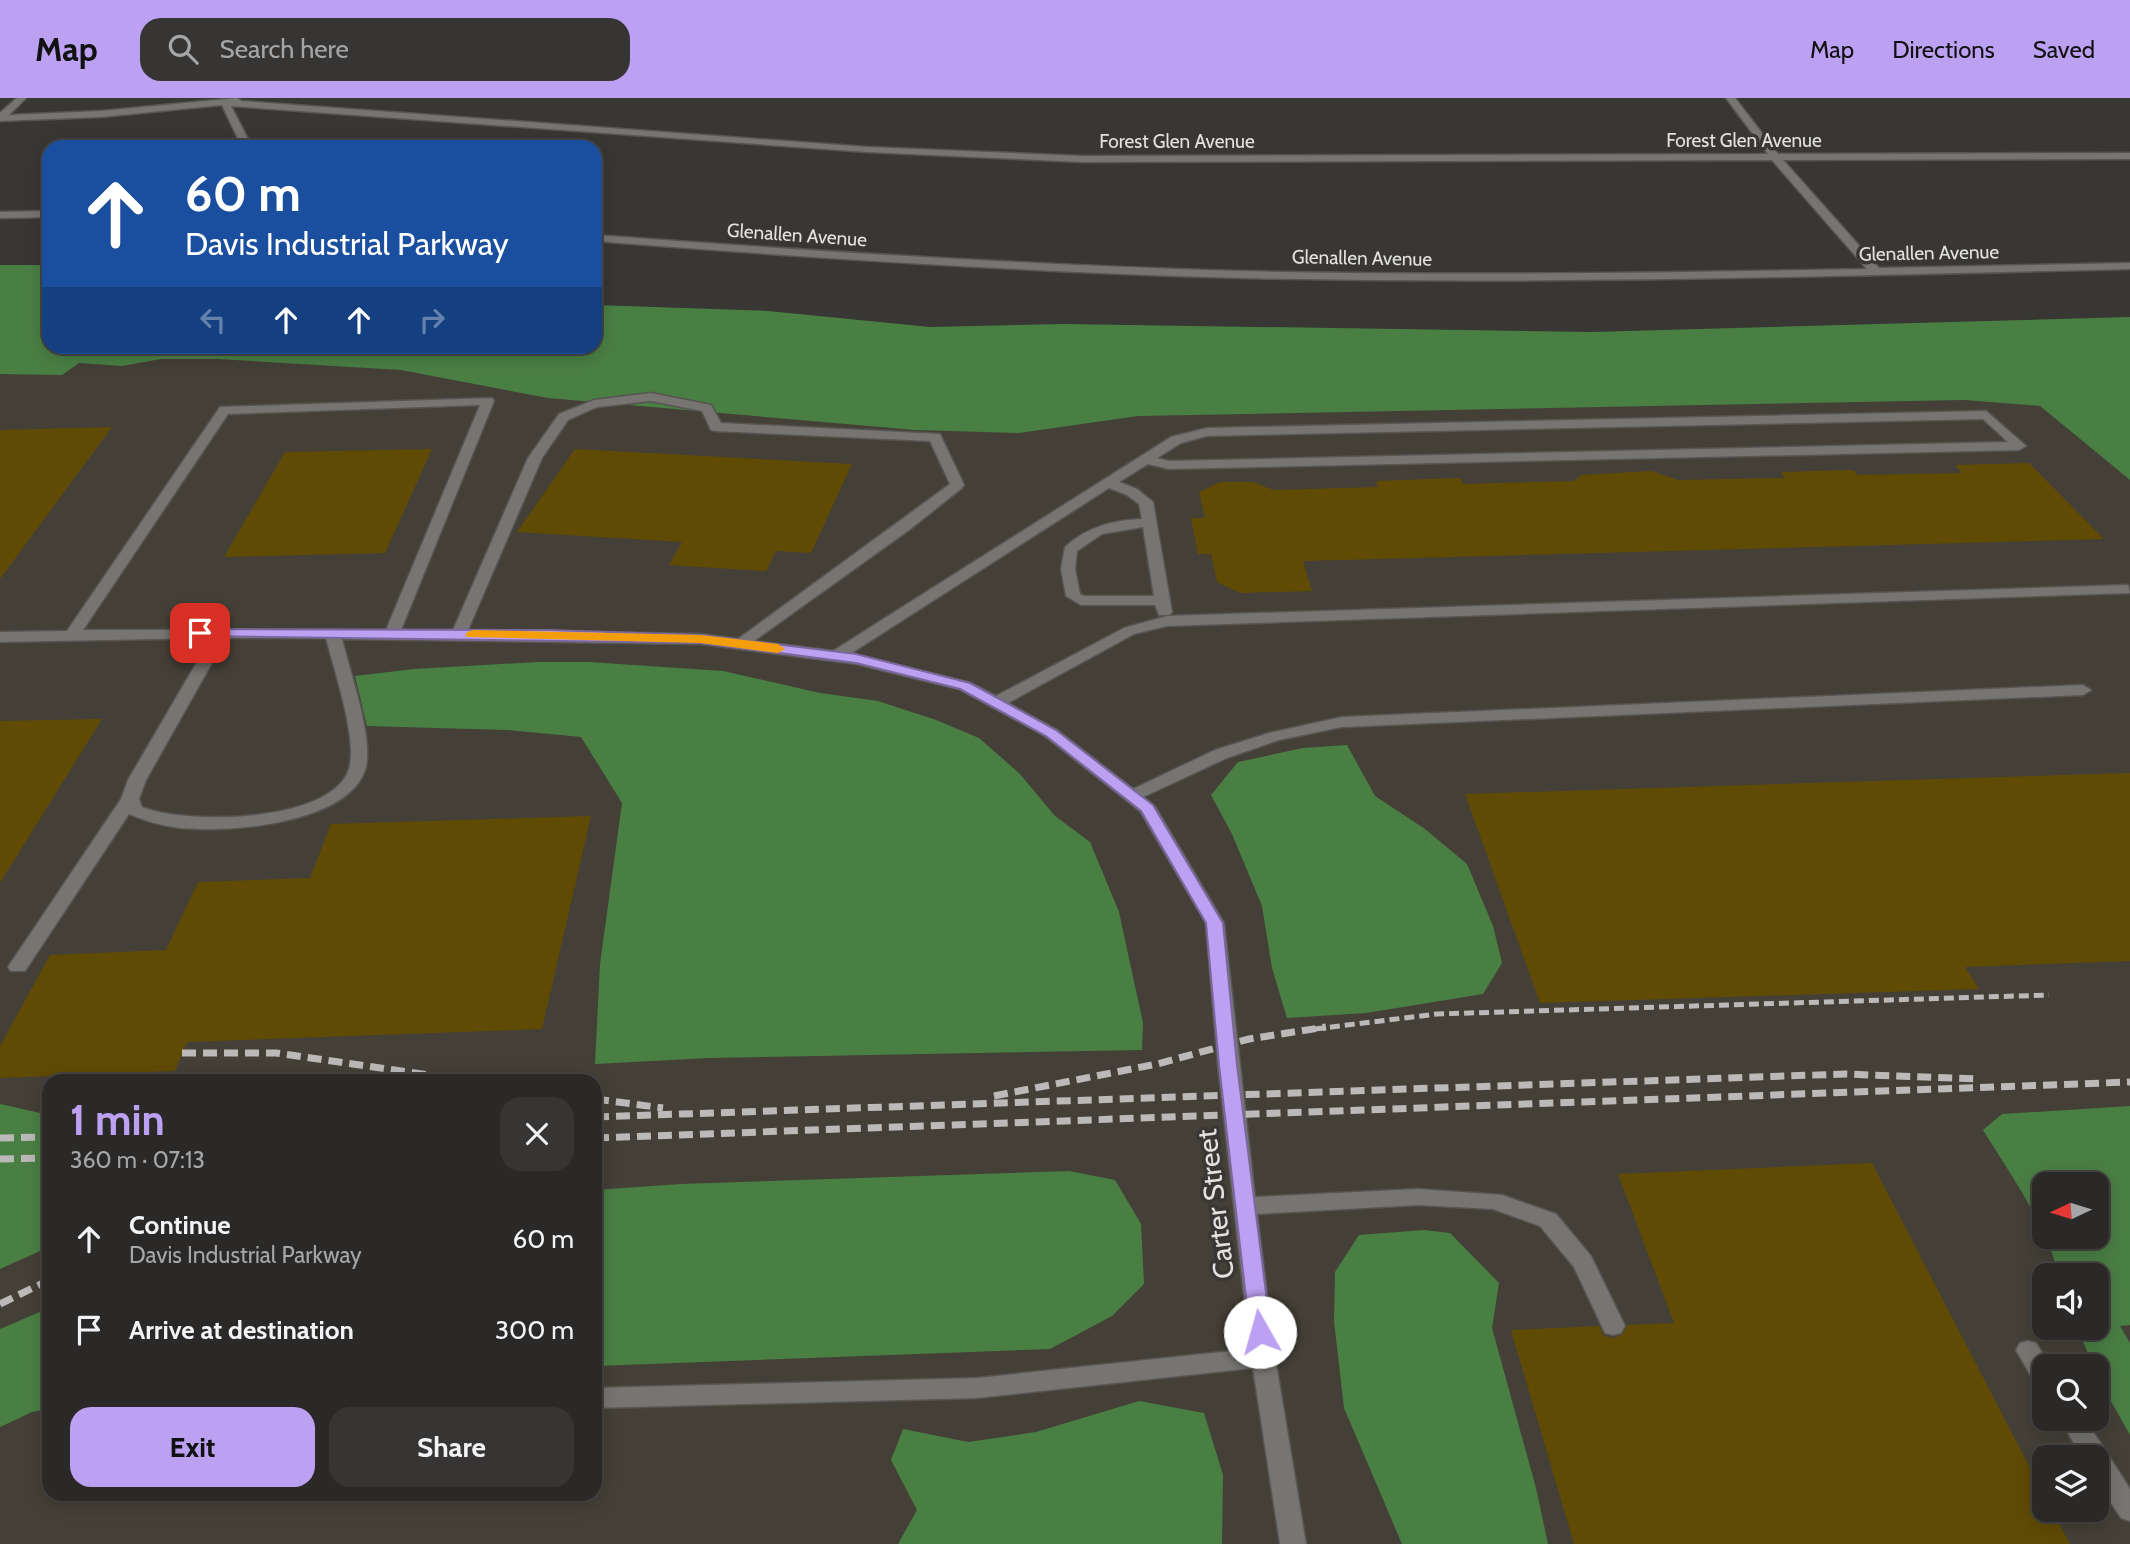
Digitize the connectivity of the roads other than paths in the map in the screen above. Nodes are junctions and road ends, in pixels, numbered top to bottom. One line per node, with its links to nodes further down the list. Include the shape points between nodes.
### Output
1 (22, 98): 5 (street)
2 (259, 98): 4 (street)
3 (1730, 98): 8 (street)
4 (224, 101): 5 (street); 6 (street); 8 (street, Forest Glen Avenue, via 962,156)
5 (0, 118)
6 (244, 140)
7 (2130, 156): 8 (street, Forest Glen Avenue)
8 (1776, 158): 13 (street)
9 (42, 214): 10 (street)
10 (0, 215)
11 (602, 239): 13 (street, Glenallen Avenue, via 838,256 1263,274)
12 (2130, 266): 13 (street, Glenallen Avenue)
13 (1876, 272)
14 (1146, 459): 14 (street, via 1176,440 1207,432 1972,415 1986,415 2019,446 1169,465); 15 (street)
15 (1108, 483): 16 (street, via 1146,502); 27 (street)
16 (1150, 523): 18 (street); 18 (street, via 1124,523 1090,534 1070,551 1068,569 1073,596 1081,601)
17 (2128, 589): 19 (street)
18 (1161, 600): 19 (street)
19 (1167, 621): 29 (street, via 1129,631)
20 (221, 633): 21 (street, Carter Street); 24 (street, Carter Street); 31 (street)
21 (333, 634): 22 (street, Carter Street); 31 (street, via 358,750 357,772 333,799 293,814 183,823 135,810)
22 (392, 634): 23 (street, Carter Street); 24 (street, via 488,401 224,410)
23 (459, 634): 26 (street, Carter Street, via 701,639); 26 (street, via 535,458 563,417 584,408 651,397 707,408 716,427 935,437 957,485 909,526 816,586)
24 (72, 635): 25 (street, Carter Street)
25 (0, 637)
26 (741, 644): 27 (street, Carter Street)
27 (836, 656): 29 (street, Carter Street, via 965,686)
28 (2083, 690): 30 (street, via 1342,722 1311,726 1221,754)
29 (996, 703): 30 (street, Carter Street, via 1051,733)
30 (1131, 796): 33 (street, Carter Street, via 1147,808 1215,923)
31 (130, 799): 32 (street)
32 (19, 967)
33 (1245, 1206): 34 (street, via 1418,1197 1494,1201 1548,1220 1583,1262); 37 (street, Carter Street)
34 (1613, 1326)
35 (2028, 1350): 36 (street)
36 (2032, 1356)
37 (1264, 1357): 38 (street, via 977,1388); 41 (street, Carter Street)
38 (602, 1398)
39 (2109, 1478): 40 (street)
40 (2130, 1510)
41 (1293, 1544)

